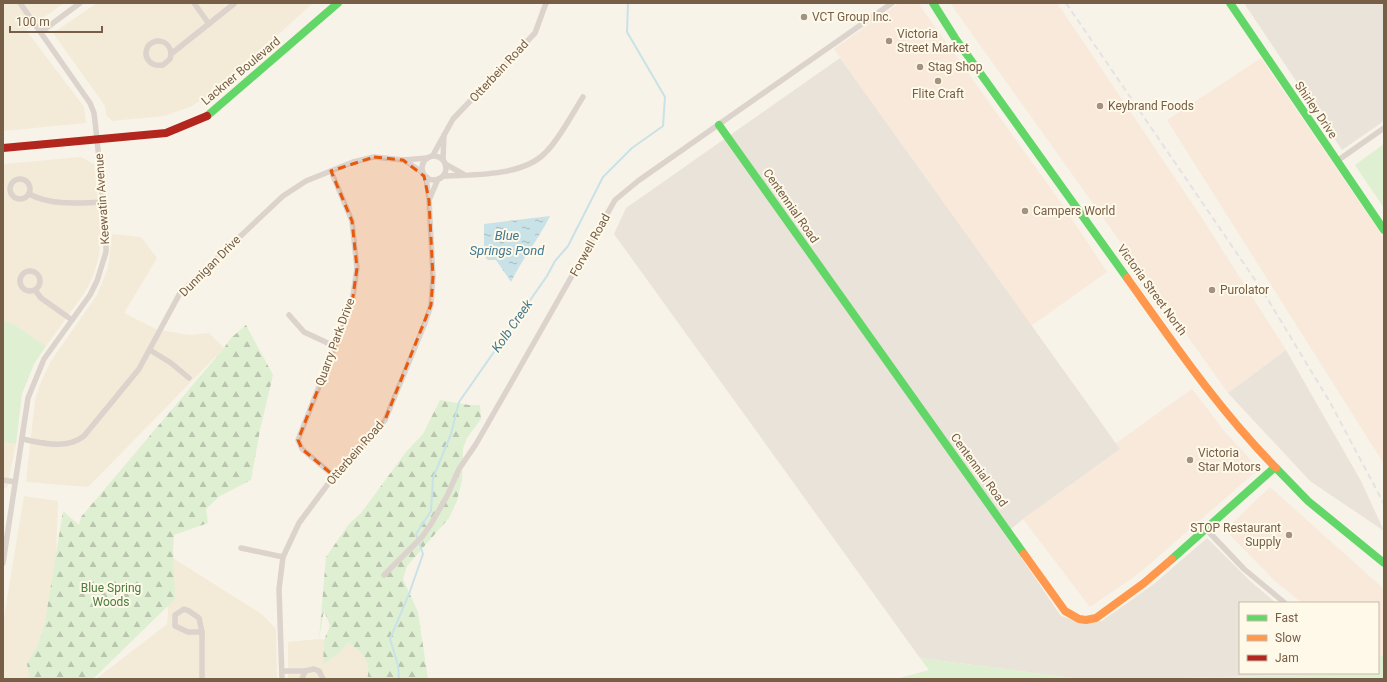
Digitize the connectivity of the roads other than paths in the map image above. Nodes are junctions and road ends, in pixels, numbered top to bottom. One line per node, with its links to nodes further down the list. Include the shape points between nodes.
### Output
1 (20, 3): 11 (street, Keewatin Avenue)
2 (80, 3): 11 (street)
3 (194, 3): 10 (street)
4 (234, 3): 10 (street)
5 (338, 3): 17 (street, Lackner Boulevard, via 207,116 166,133)
6 (546, 3): 16 (street, Otterbein Road, via 535,33 454,119)
7 (892, 3): 14 (street, Forwell Road)
8 (933, 3): 39 (street, Victoria Street North, via 955,38 1208,391)
9 (1230, 3): 22 (street, Shirley Drive)
10 (209, 24): 12 (street)
11 (41, 32): 17 (street, Keewatin Avenue, via 90,103 94,113)
12 (172, 54): 12 (street, via 169,45 157,40 148,46 146,54 149,62 157,66 167,63)
13 (583, 97): 25 (street, via 546,153 532,164 482,176)
14 (719, 125): 43 (street, Centennial Road, via 1065,611 1086,620 1096,618 1144,583); 48 (street, Forwell Road, via 615,200 422,537)
15 (1384, 128): 22 (street)
16 (444, 135): 19 (street, Otterbein Road); 20 (street)
17 (97, 139): 18 (street, Lackner Boulevard); 30 (street, Keewatin Avenue)
18 (3, 148)
19 (430, 156): 20 (street); 21 (street, Dunnigan Drive); 26 (street, Otterbein Road, via 422,164)
20 (443, 158): 23 (street)
21 (403, 160): 24 (street, Dunnigan Drive, via 374,157); 26 (street, Dunnigan Drive)
22 (1337, 162): 31 (street, Shirley Drive)
23 (447, 165): 25 (street); 27 (street, Otterbein Road)
24 (331, 170): 35 (street, Quarry Park Drive, via 352,221 357,268 352,303); 36 (street, Dunnigan Drive, via 306,181 283,196 180,293)
25 (463, 174): 27 (street)
26 (424, 175): 27 (street, via 431,180); 29 (street, Otterbein Road)
27 (440, 178): 29 (street, Otterbein Road)
28 (29, 194): 30 (street, via 41,200 65,203)
29 (429, 200): 40 (street, Otterbein Road, via 433,277 431,305 425,323 385,420 357,454)
30 (103, 202): 34 (street, Keewatin Avenue, via 106,252 90,295)
31 (1384, 230)
32 (35, 290): 34 (street, via 41,298)
33 (289, 315): 35 (street, via 304,332)
34 (72, 320): 38 (street, Keewatin Avenue, via 44,359 28,398)
35 (334, 346): 40 (street, Quarry Park Drive, via 298,440 302,449)
36 (150, 350): 37 (street); 38 (street, Dunnigan Drive, via 130,381 84,436 76,442 62,445)
37 (189, 378)
38 (22, 439): 42 (street, Keewatin Avenue)
39 (1274, 468): 43 (street, Centennial Road); 47 (street, Victoria Street North, via 1308,501)
40 (334, 476): 45 (street, Otterbein Road, via 299,523)
41 (3, 480): 42 (street)
42 (15, 482): 46 (street, Keewatin Avenue)
43 (1206, 529): 49 (street, via 1244,569)
44 (242, 548): 45 (street)
45 (283, 557): 51 (street, Otterbein Road, via 279,589)
46 (3, 563)
47 (1384, 563)
48 (384, 575)
49 (1283, 602)
50 (202, 632): 50 (street, via 199,618 189,611 184,609 175,615 175,626 180,630); 53 (street)
51 (282, 671): 52 (street); 54 (street, Otterbein Road)
52 (305, 671): 55 (street); 56 (street, via 317,669)
53 (202, 679)
54 (282, 679)
55 (302, 679)
56 (323, 679)

